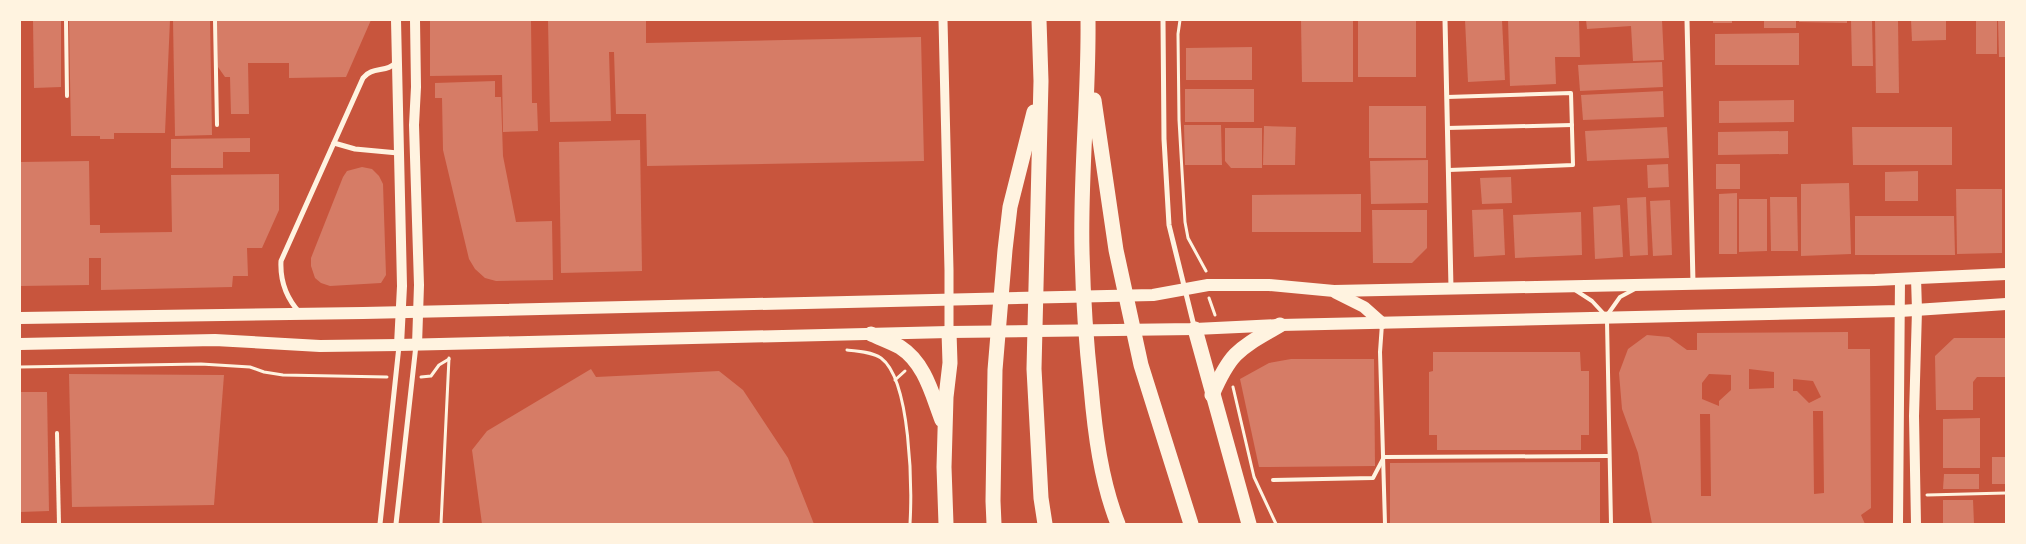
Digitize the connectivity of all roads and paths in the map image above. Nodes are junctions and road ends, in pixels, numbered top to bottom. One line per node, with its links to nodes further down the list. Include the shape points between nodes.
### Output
1 (66, 20): 15 (lane)
2 (215, 20): 17 (lane)
3 (396, 20): 12 (main road)
4 (415, 20): 37 (main road)
5 (943, 20): 34 (street)
6 (1039, 20): 14 (highway)
7 (1088, 20): 13 (highway)
8 (1163, 20): 31 (street, via 1169,225)
9 (1180, 20): 24 (path, via 1179,120 1184,222 1188,238)
10 (1444, 20): 16 (street)
11 (1687, 20): 27 (street)
12 (398, 59): 20 (street, via 393,65 373,70 363,78); 21 (main road)
13 (1089, 66): 75 (highway, via 1082,250 1097,439); 76 (highway, via 1116,250 1141,365)
14 (1041, 81): 73 (highway, via 1010,207 994,370); 74 (highway, via 1034,369)
15 (67, 96)
16 (1447, 97): 18 (lane, via 1571,93); 19 (street)
17 (217, 125)
18 (1572, 125): 19 (lane); 22 (lane, via 1573,165)
19 (1447, 128): 22 (street)
20 (334, 143): 21 (street, via 356,149); 41 (street, via 281,262 288,297)
21 (398, 153): 39 (main road)
22 (1448, 170): 30 (street)
23 (2006, 274): 25 (main road)
24 (1208, 276)
25 (1916, 278): 26 (main road); 36 (main road)
26 (1900, 279): 27 (main road); 38 (main road)
27 (1693, 284): 28 (main road)
28 (1644, 285): 29 (main road); 43 (lane, via 1620,297)
29 (1565, 287): 30 (main road); 43 (lane, via 1582,293)
30 (1451, 289): 32 (main road)
31 (1185, 290): 32 (main road, via 1208,285 1269,285); 34 (main road, via 1153,295); 46 (street)
32 (1334, 291): 44 (main road, via 1364,307)
33 (1209, 298): 40 (path)
34 (949, 300): 37 (main road); 47 (street)
35 (2006, 304): 36 (main road)
36 (1917, 310): 38 (main road); 82 (main road, via 1914,416)
37 (418, 311): 39 (main road); 51 (main road)
38 (1900, 311): 43 (main road); 81 (main road)
39 (401, 312): 41 (main road); 50 (main road)
40 (1215, 313)
41 (302, 314): 42 (main road)
42 (20, 318)
43 (1607, 318): 44 (main road); 62 (lane)
44 (1382, 323): 45 (main road); 63 (lane)
45 (1280, 325): 46 (main road); 59 (highway, via 1236,352)
46 (1195, 329): 47 (main road); 59 (highway)
47 (949, 332): 48 (main road); 60 (highway)
48 (871, 334): 51 (main road); 60 (highway, via 899,346 919,365)
49 (20, 344): 50 (main road, via 215,340 320,346)
50 (399, 345): 51 (main road); 55 (street)
51 (416, 345): 56 (street)
52 (840, 350): 57 (path, via 879,357)
53 (20, 367): 55 (path, via 201,364 250,368 283,375)
54 (905, 370): 57 (path)
55 (396, 377): 68 (street)
56 (414, 377): 69 (street); 70 (path, via 431,376 449,358)
57 (895, 380): 71 (path, via 903,410 911,476)
58 (1233, 384): 78 (path, via 1254,476)
59 (1212, 395): 77 (highway)
60 (946, 428): 72 (highway)
61 (57, 433): 67 (lane)
62 (1609, 456): 63 (lane); 80 (lane)
63 (1384, 457): 64 (lane, via 1373,478); 79 (lane)
64 (1273, 480)
65 (2006, 494): 66 (path)
66 (1924, 495)
67 (60, 524)
68 (380, 524)
69 (396, 524)
70 (441, 524)
71 (910, 524)
72 (946, 524)
73 (994, 524)
74 (1045, 524)
75 (1116, 524)
76 (1191, 524)
77 (1249, 524)
78 (1276, 524)
79 (1385, 524)
80 (1611, 524)
81 (1898, 524)
82 (1916, 524)

